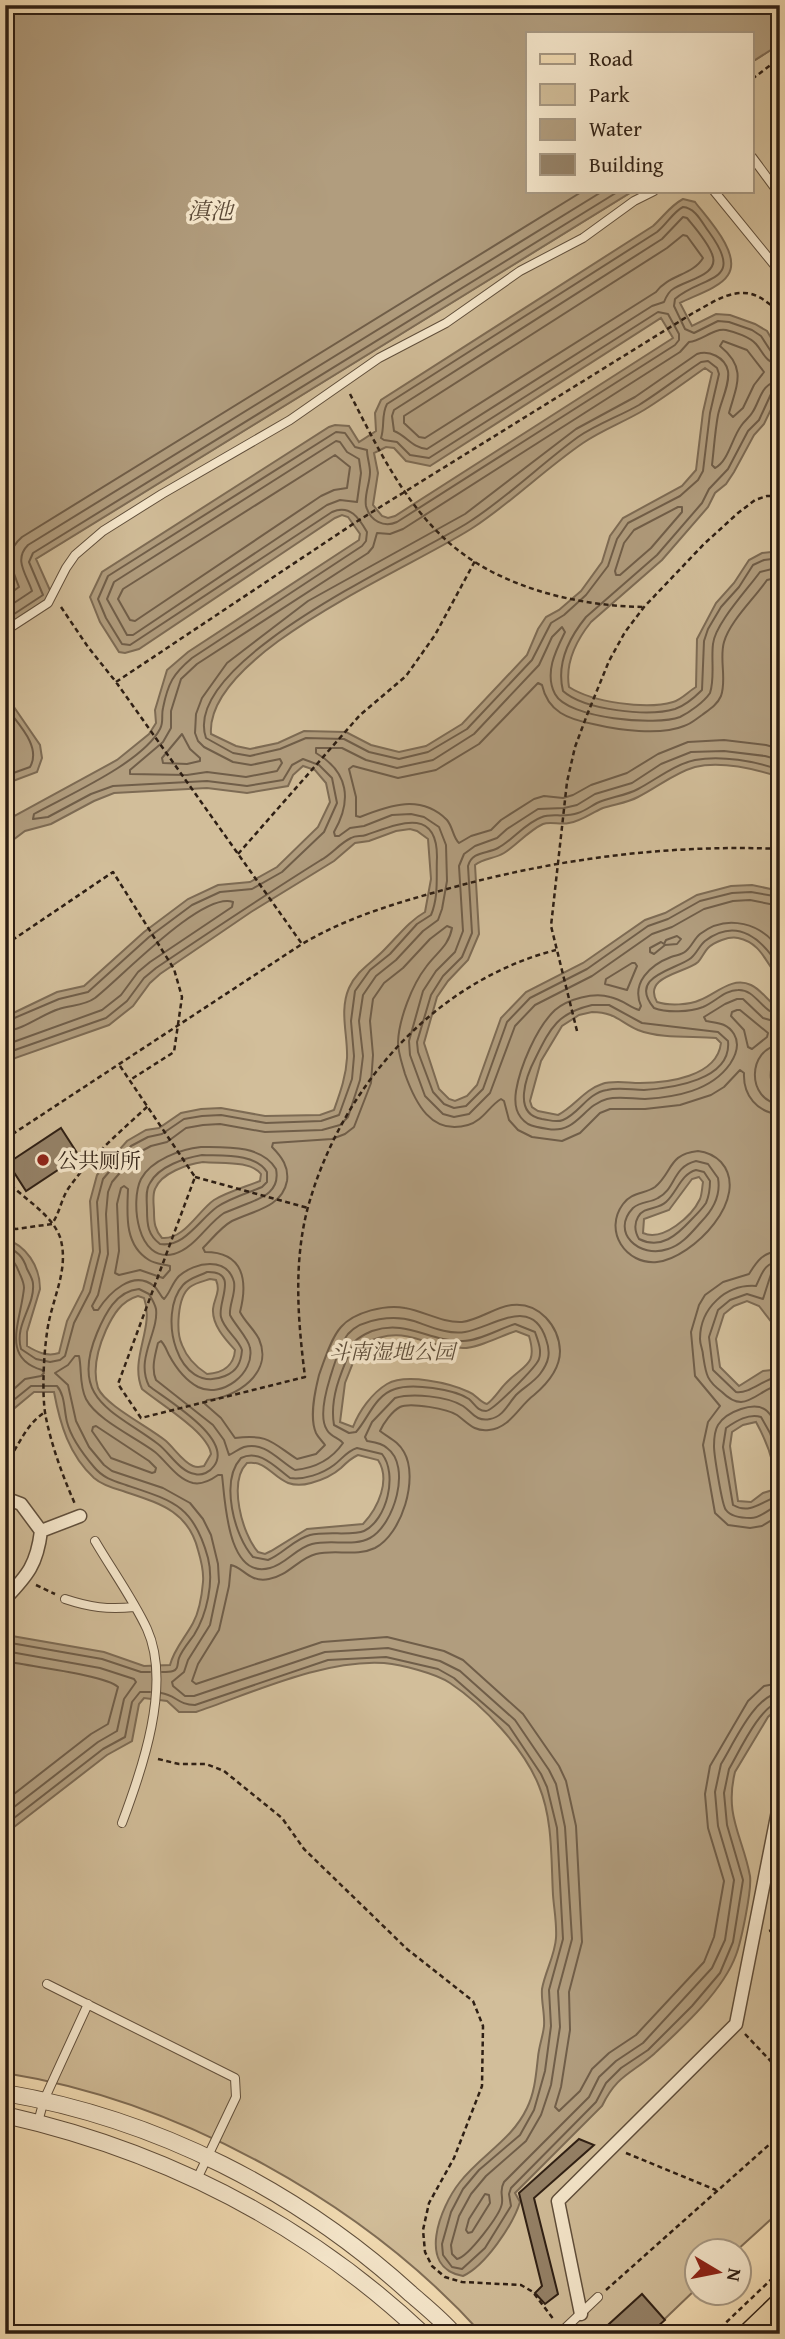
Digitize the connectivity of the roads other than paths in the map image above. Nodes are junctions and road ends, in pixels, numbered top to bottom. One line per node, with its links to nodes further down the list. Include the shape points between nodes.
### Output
1 (754, 160): 4 (lane)
2 (652, 192): 6 (lane, via 520,271 446,323 379,358 290,420 103,531 75,555 48,603)
3 (716, 192): 5 (lane)
4 (780, 195)
5 (780, 272)
6 (5, 631)
7 (5, 1498): 9 (street, via 21,1504)
8 (80, 1516): 9 (street)
9 (41, 1531): 12 (street, via 38,1556)
10 (95, 1541): 13 (lane)
11 (65, 1599): 13 (lane, via 113,1610)
12 (5, 1600)
13 (134, 1607): 15 (lane, via 147,1629 156,1667 153,1718)
14 (780, 1801): 26 (street, via 736,2024 558,2201)
15 (122, 1823)
16 (47, 1984): 17 (lane)
17 (88, 2004): 19 (lane); 22 (lane, via 235,2078 236,2097)
18 (5, 2093): 19 (street)
19 (44, 2100): 21 (lane); 22 (street, via 119,2122)
20 (5, 2115): 21 (street)
21 (38, 2122): 23 (street, via 135,2153)
22 (208, 2157): 23 (lane); 29 (street, via 336,2231)
23 (197, 2179): 28 (street, via 265,2214 320,2250)
24 (598, 2297): 26 (lane)
25 (780, 2306): 30 (main road)
26 (581, 2314): 27 (lane)
27 (561, 2333)
28 (423, 2334)
29 (454, 2334)
30 (751, 2334)

